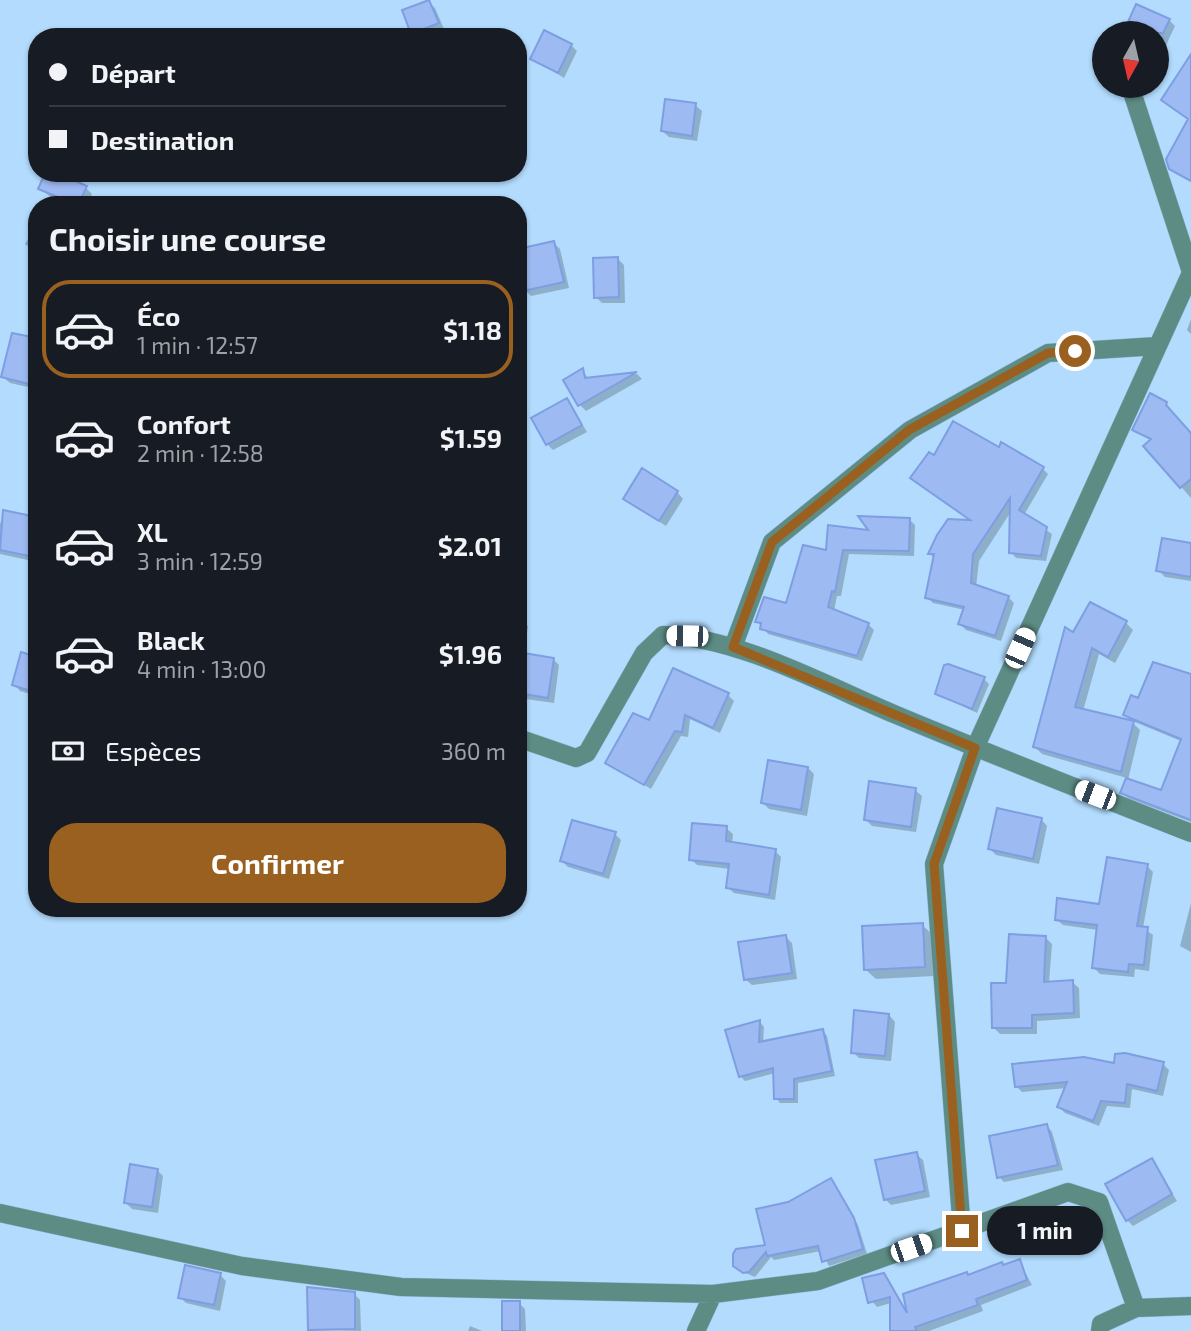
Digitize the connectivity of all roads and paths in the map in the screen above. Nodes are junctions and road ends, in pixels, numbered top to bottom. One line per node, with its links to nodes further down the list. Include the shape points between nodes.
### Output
1 (1134, 98): 2 (street)
2 (1191, 273): 3 (street)
3 (1157, 346): 4 (street, via 1048,353 909,430 772,542); 6 (street)
4 (733, 647): 5 (street, via 663,635 644,653 587,753 576,758); 6 (street)
5 (527, 741)
6 (975, 748): 7 (street); 9 (street, via 934,864)
7 (1191, 833)
8 (0, 1213): 10 (street, via 242,1266 401,1287)
9 (962, 1231): 10 (street, via 818,1281); 12 (street, via 1068,1192 1099,1202)
10 (713, 1294): 13 (street)
11 (1191, 1306): 12 (street)
12 (1136, 1308): 14 (street, via 1101,1324)
13 (696, 1331)
14 (1100, 1331)

